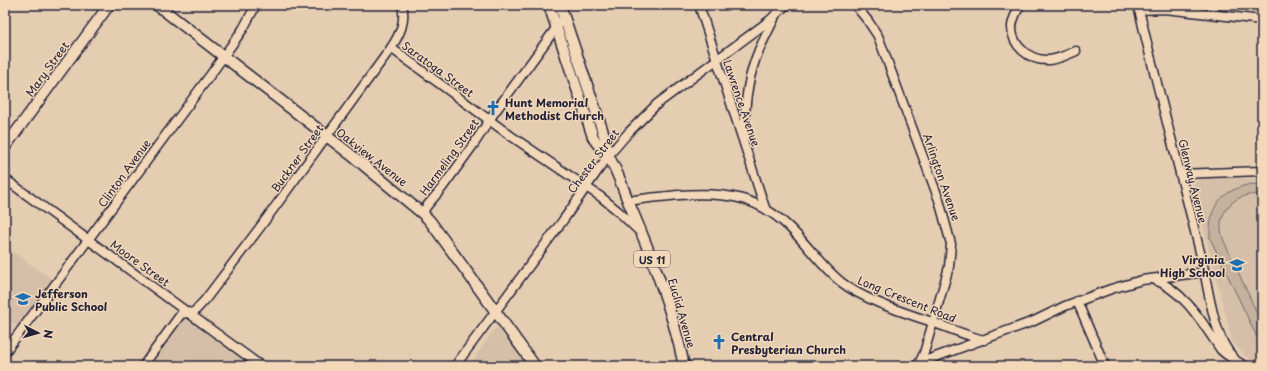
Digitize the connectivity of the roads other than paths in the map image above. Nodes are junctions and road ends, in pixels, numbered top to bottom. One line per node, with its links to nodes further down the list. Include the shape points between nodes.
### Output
1 (109, 5): 24 (main road, Mary Street)
2 (156, 5): 18 (main road, Oakview Avenue)
3 (256, 5): 18 (street, Clinton Avenue)
4 (402, 5): 16 (street, Buckner Street, via 402,29)
5 (549, 5): 15 (main road, Euclid Avenue / US 11)
6 (560, 5): 13 (main road, Euclid Avenue / US 11)
7 (698, 5): 19 (street, Lawrence Avenue)
8 (786, 5): 12 (street, Chester Street)
9 (854, 5): 41 (street, Arlington Avenue, via 878,36 927,164 949,234 950,262)
10 (1020, 5): 17 (street, via 1012,27 1016,42 1025,53 1033,58 1049,60)
11 (1138, 7): 14 (street); 28 (street, Glenway Avenue)
12 (776, 15): 19 (street, Chester Street); 25 (street, via 759,50 750,83 745,127)
13 (564, 17): 15 (street, Harmeling Street); 20 (main road, Euclid Avenue / US 11)
14 (1262, 20)
15 (556, 27): 21 (main road, Euclid Avenue / US 11); 22 (street, Harmeling Street)
16 (391, 48): 22 (street, Saratoga Street); 23 (street, Buckner Street)
17 (1076, 51)
18 (223, 57): 23 (main road, Oakview Avenue); 35 (street, Clinton Avenue)
19 (716, 60): 25 (street, Lawrence Avenue); 26 (street, Chester Street, via 657,104)
20 (587, 85): 21 (street); 26 (main road, Euclid Avenue / US 11, via 605,138)
21 (578, 90): 26 (main road, Euclid Avenue / US 11, via 596,144)
22 (489, 120): 30 (street, Saratoga Street); 33 (street, Harmeling Street)
23 (326, 136): 33 (main road, Oakview Avenue); 39 (street, Buckner Street, via 205,300 196,311)
24 (5, 147)
25 (747, 150): 32 (street, Lawrence Avenue)
26 (608, 156): 30 (street, Chester Street); 31 (main road, Euclid Avenue / US 11)
27 (1262, 171): 28 (street)
28 (1180, 174): 36 (street, Glenway Avenue)
29 (5, 178): 35 (street, Moore Street)
30 (586, 187): 34 (street, Saratoga Street, via 618,211); 40 (street, Chester Street)
31 (628, 201): 32 (street, Long Crescent Road, via 717,194 743,198); 34 (main road, Euclid Avenue / US 11)
32 (765, 208): 41 (street, Long Crescent Road, via 789,227 816,258 842,282 869,298)
33 (423, 214): 40 (main road, Oakview Avenue)
34 (644, 238): 50 (main road, Euclid Avenue / US 11, via 660,280)
35 (88, 239): 39 (street, Moore Street); 43 (street, Clinton Avenue)
36 (1205, 272): 37 (street); 44 (street, Glenway Avenue, via 1215,320 1225,347)
37 (1152, 279): 38 (street, via 1111,288); 44 (street, via 1170,287 1178,294 1221,350)
38 (1077, 301): 42 (street); 51 (street)
39 (189, 312): 46 (street, Buckner Street, via 181,314); 47 (street, Moore Street)
40 (496, 312): 48 (street, Chester Street); 49 (main road, Oakview Avenue)
41 (933, 322): 42 (street, Long Crescent Road); 45 (street, Arlington Avenue, via 924,353)
42 (984, 340): 45 (street)
43 (5, 352)
44 (1234, 358): 52 (street)
45 (917, 365)
46 (142, 366)
47 (261, 366)
48 (456, 366)
49 (535, 366)
50 (684, 366)
51 (1105, 366)
52 (1245, 366)

